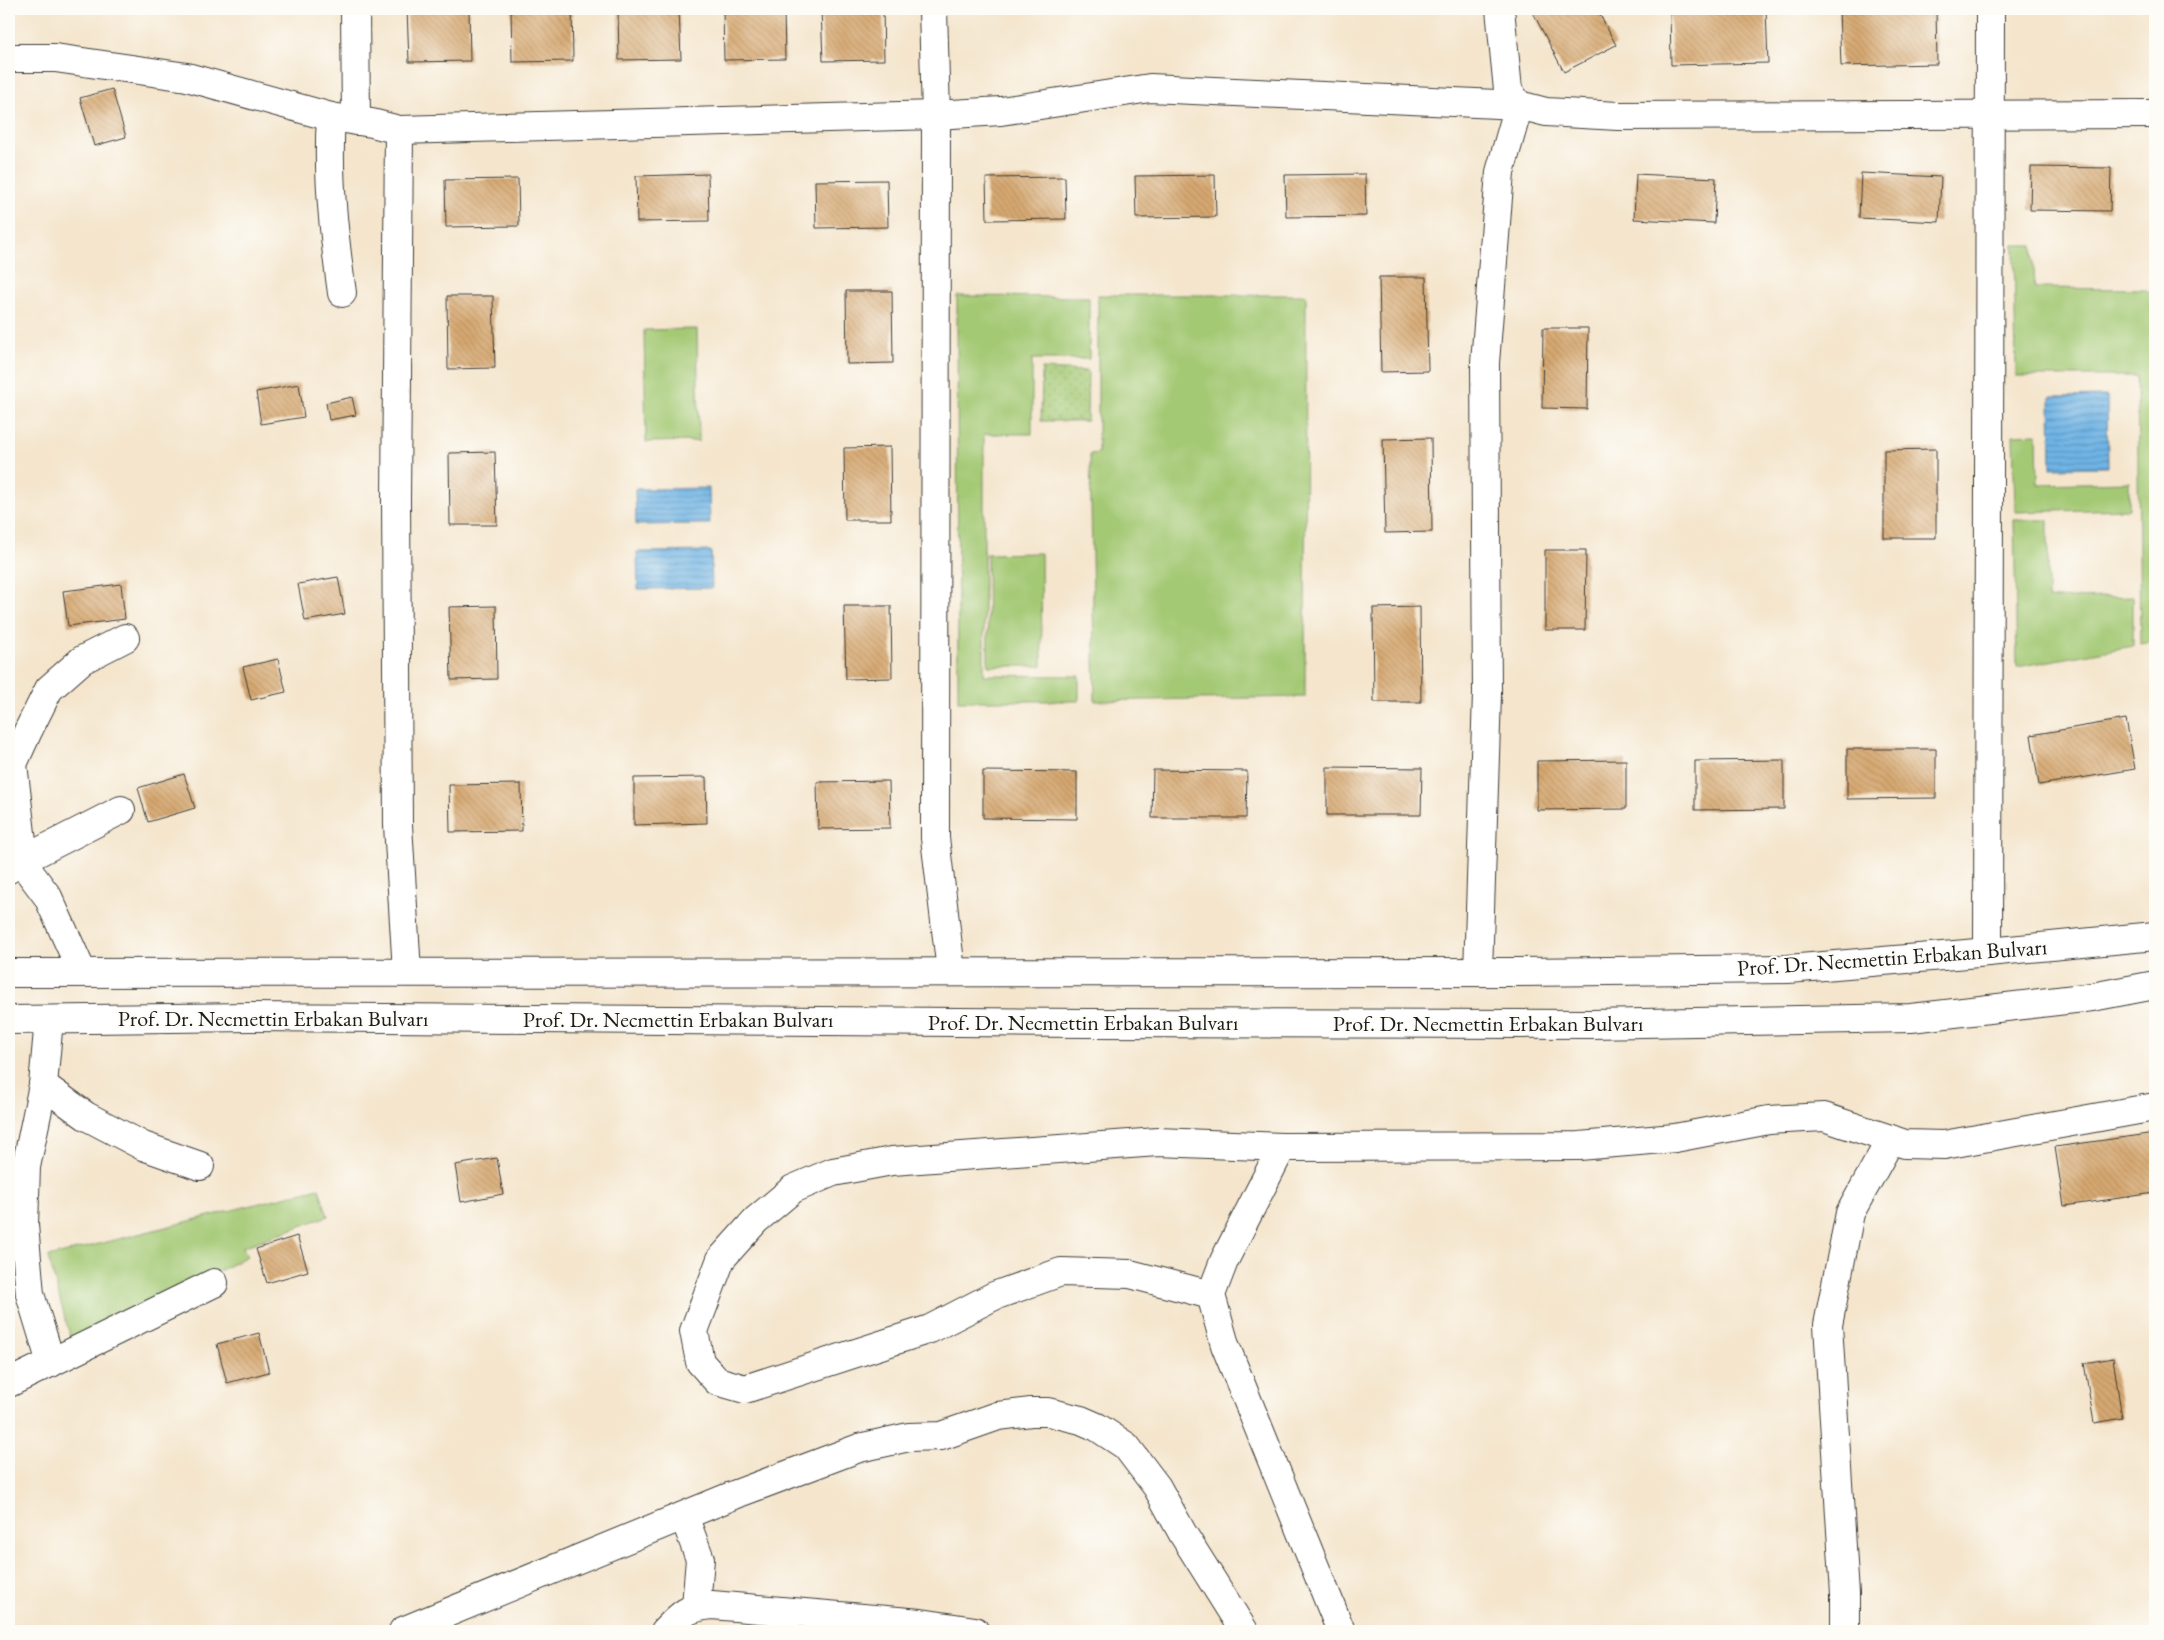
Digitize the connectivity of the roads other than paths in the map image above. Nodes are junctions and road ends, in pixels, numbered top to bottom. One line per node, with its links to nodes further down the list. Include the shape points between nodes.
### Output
1 (355, 9): 10 (street)
2 (933, 9): 8 (street)
3 (1500, 9): 6 (street, via 1508,90)
4 (1990, 9): 9 (street)
5 (9, 58): 10 (street, via 55,58 186,77)
6 (1519, 105): 8 (street, via 1150,88 1001,111); 9 (street, via 1546,112 1618,116); 21 (street, via 1500,172 1485,363 1487,694)
7 (2155, 114): 9 (street)
8 (936, 115): 11 (street); 18 (street, via 935,838)
9 (1990, 115): 17 (street)
10 (344, 119): 11 (street); 12 (street, via 330,140 334,233)
11 (399, 130): 20 (street, via 398,816)
12 (342, 293)
13 (125, 638): 15 (street, via 82,660 49,690 28,730 13,764 22,842)
14 (121, 810): 15 (street)
15 (15, 865): 19 (street, via 48,897)
16 (2155, 936): 17 (street, Prof. Dr. Necmettin Erbakan Bulvarı)
17 (1988, 952): 21 (street, Prof. Dr. Necmettin Erbakan Bulvarı, via 1788,969)
18 (951, 971): 20 (street, Prof. Dr. Necmettin Erbakan Bulvarı); 21 (street, Prof. Dr. Necmettin Erbakan Bulvarı)
19 (82, 972): 20 (street, Prof. Dr. Necmettin Erbakan Bulvarı); 22 (street, Prof. Dr. Necmettin Erbakan Bulvarı)
20 (408, 972)
21 (1478, 972)
22 (9, 973)
23 (2155, 985): 25 (street, Prof. Dr. Necmettin Erbakan Bulvarı, via 2092,997 1911,1018 1592,1024 251,1016)
24 (9, 1020): 25 (street, Prof. Dr. Necmettin Erbakan Bulvarı)
25 (49, 1020): 26 (street)
26 (42, 1085): 30 (street, via 86,1116 143,1146); 33 (street, via 26,1167 24,1225 30,1294)
27 (2155, 1107): 28 (street, via 1944,1145 1905,1144)
28 (1891, 1139): 29 (street, via 1824,1117 1769,1120 1675,1138 1579,1146); 42 (street, via 1850,1213 1828,1325)
29 (1282, 1147): 32 (street, via 1224,1261); 32 (street, via 1158,1142 892,1161 833,1172 793,1189 756,1220 721,1259 694,1331 700,1362 717,1381 745,1389 930,1329 994,1296 1061,1272 1130,1274)
30 (200, 1166)
31 (214, 1283): 33 (street)
32 (1211, 1295): 41 (street, via 1225,1345)
33 (51, 1362): 34 (street)
34 (9, 1384)
35 (684, 1516): 36 (street, via 700,1560); 37 (street); 40 (street, via 874,1444 909,1437 941,1436 1015,1413 1064,1415 1097,1427 1126,1446 1157,1487)
36 (696, 1606): 38 (street); 39 (street, via 921,1623)
37 (403, 1631)
38 (665, 1631)
39 (975, 1631)
40 (1244, 1631)
41 (1341, 1631)
42 (1845, 1631)

